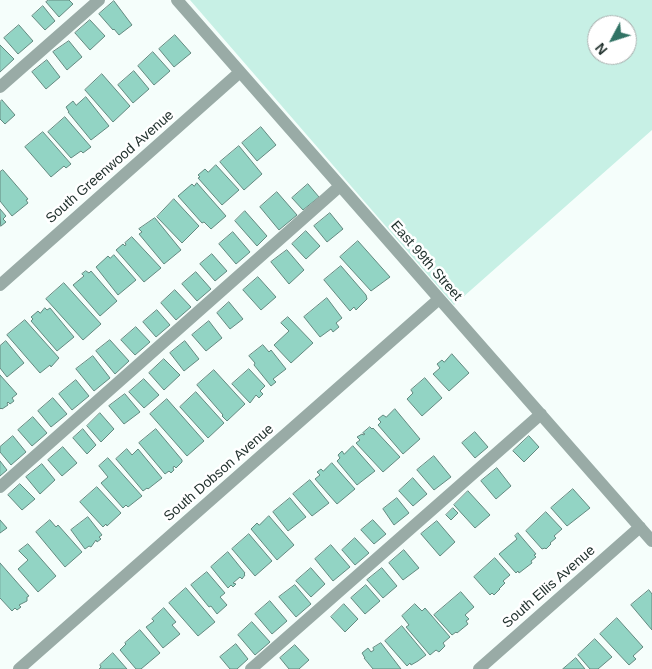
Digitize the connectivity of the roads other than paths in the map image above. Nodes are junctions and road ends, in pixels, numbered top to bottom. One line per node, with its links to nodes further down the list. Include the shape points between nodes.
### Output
1 (98, 0): 4 (street)
2 (177, 0): 3 (street, East 99th Street)
3 (240, 72): 5 (street, East 99th Street); 6 (street, South Greenwood Avenue)
4 (0, 87)
5 (340, 186): 7 (street, East 99th Street); 9 (street)
6 (0, 285)
7 (439, 299): 8 (street, East 99th Street); 12 (street, South Dobson Avenue)
8 (540, 414): 10 (street, East 99th Street); 13 (street)
9 (0, 487)
10 (640, 527): 11 (street, East 99th Street); 14 (street, South Ellis Avenue)
11 (652, 541)
12 (19, 669)
13 (251, 669)
14 (479, 669)

